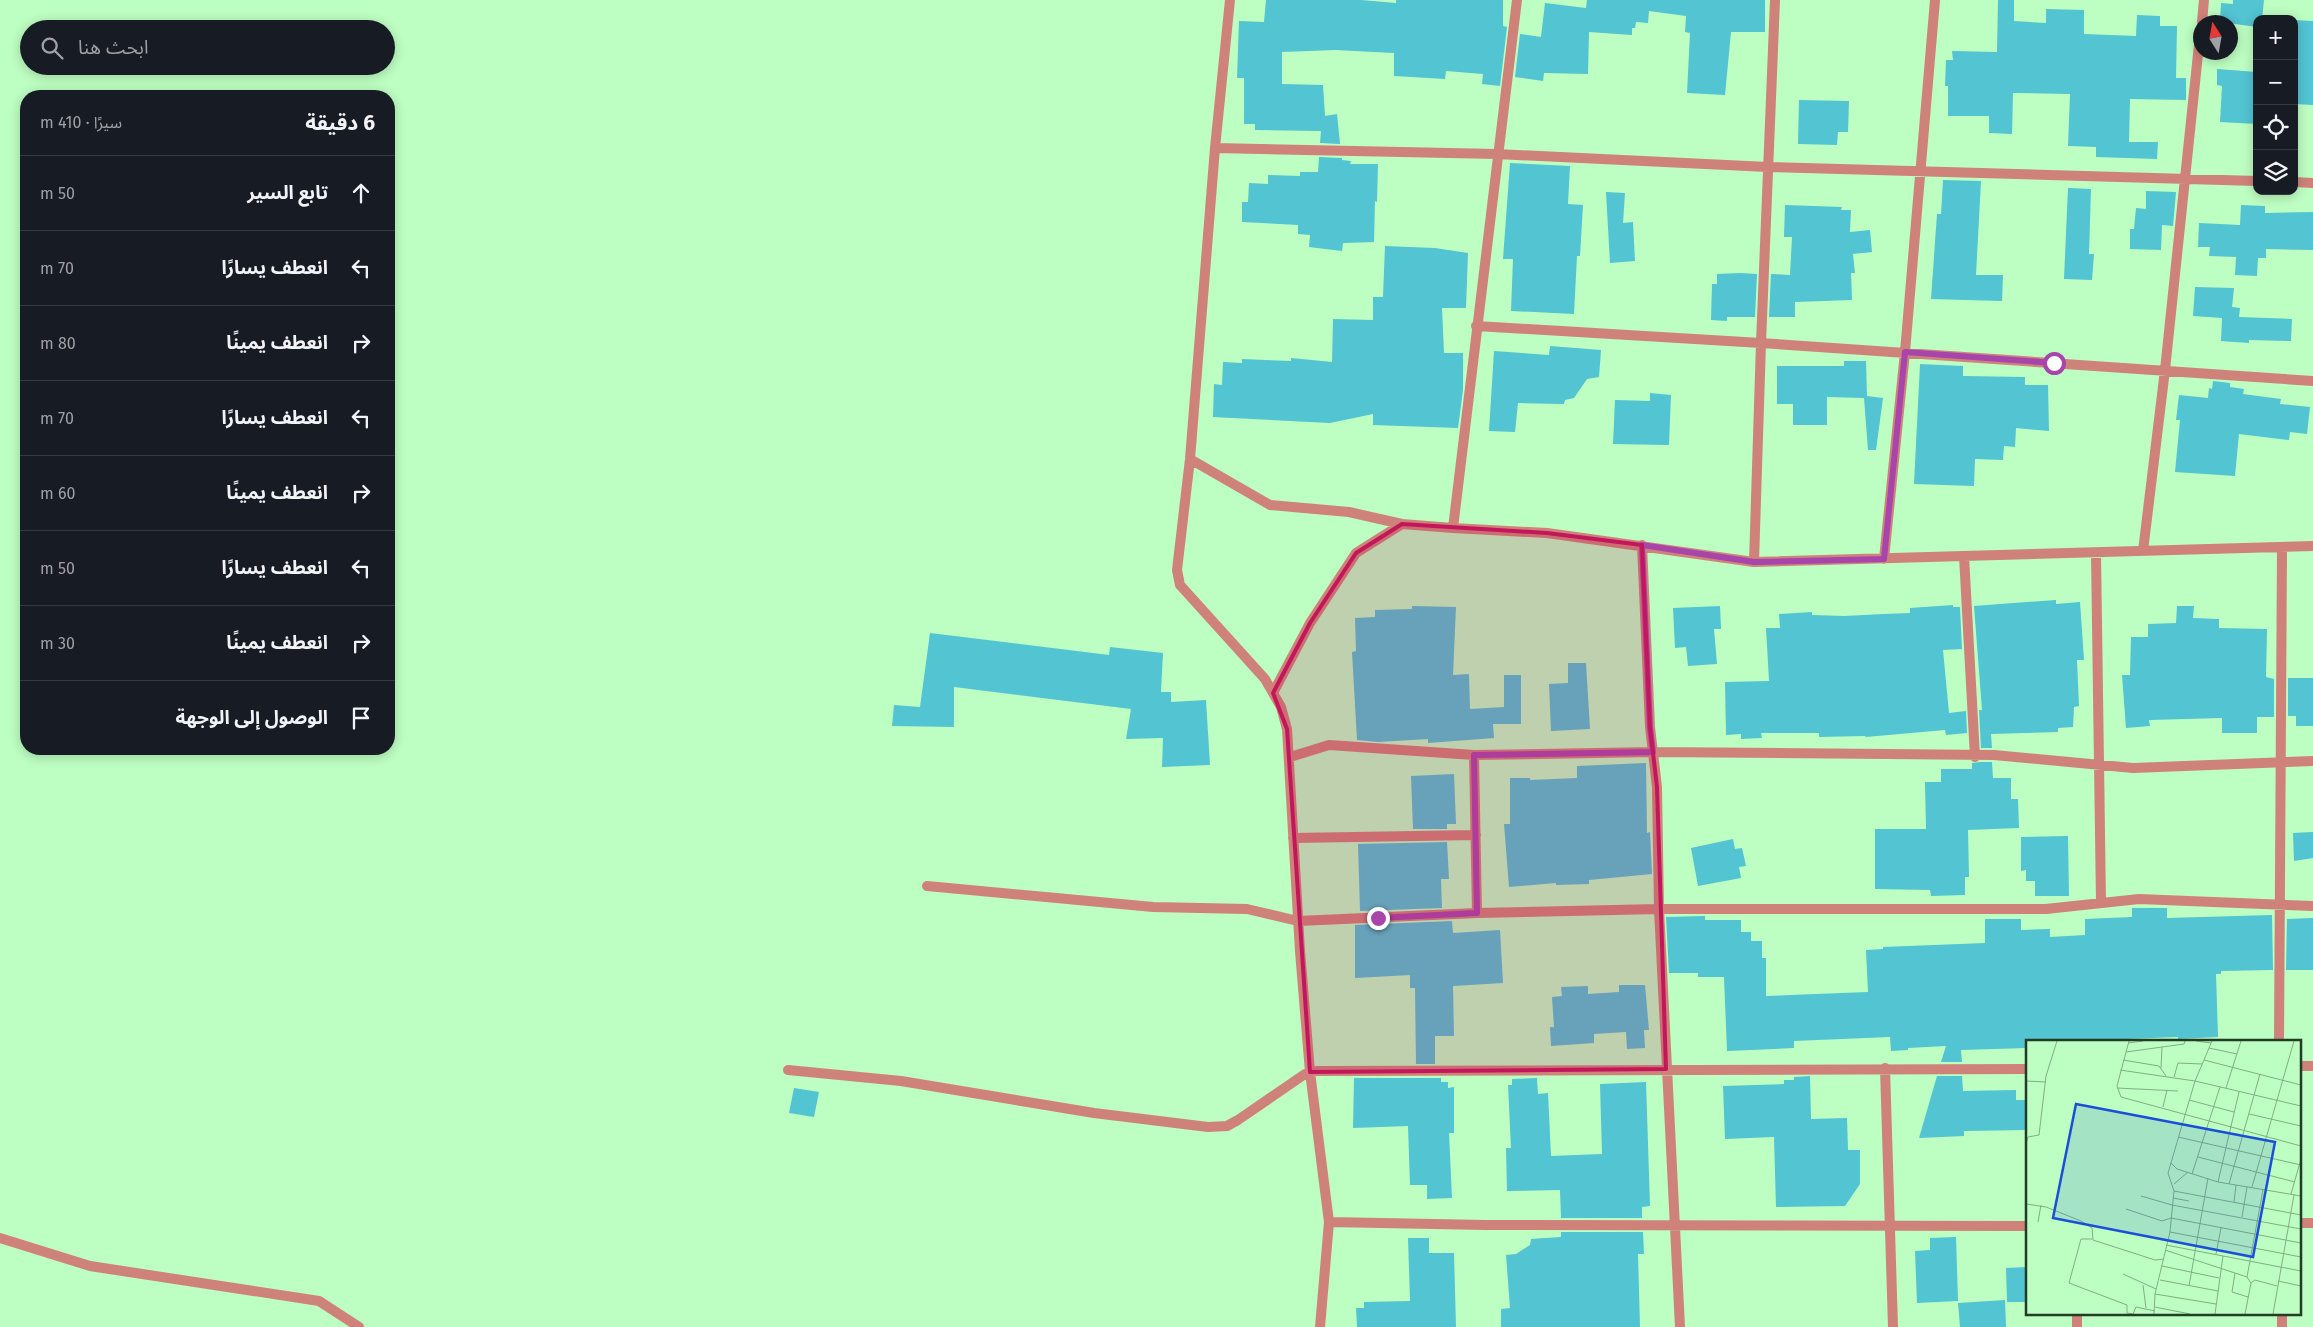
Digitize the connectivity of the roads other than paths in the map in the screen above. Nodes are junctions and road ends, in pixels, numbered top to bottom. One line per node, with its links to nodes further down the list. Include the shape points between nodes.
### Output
1 (1230, 0): 8 (street)
2 (1517, 0): 9 (street)
3 (1775, 0): 10 (street)
4 (1935, 0): 11 (street)
5 (2204, 0): 6 (street)
6 (2203, 15)
7 (2197, 60): 12 (street)
8 (1215, 148): 9 (street); 21 (street)
9 (1497, 154): 10 (street); 16 (street)
10 (1768, 167): 11 (street); 17 (street)
11 (1920, 171): 12 (street); 18 (street)
12 (2185, 177): 13 (street); 19 (street)
13 (2253, 181)
14 (2298, 182): 15 (street)
15 (2313, 183)
16 (1476, 326): 17 (street); 23 (street)
17 (1760, 342): 18 (street); 31 (street)
18 (1905, 352): 19 (street); 30 (street)
19 (2165, 370): 20 (street); 27 (street)
20 (2313, 381)
21 (1190, 459): 22 (street, via 1270,505 1349,512); 32 (street, via 1178,549 1180,585)
22 (1402, 524): 23 (street); 32 (street, via 1356,552 1310,623)
23 (1452, 528): 24 (street, via 1548,533)
24 (1642, 545): 31 (street); 33 (street)
25 (2313, 546): 26 (street)
26 (2282, 548): 27 (street); 38 (street)
27 (2144, 551): 28 (street)
28 (2096, 553): 29 (street); 39 (street)
29 (1964, 556): 30 (street); 35 (street)
30 (1884, 559): 31 (street)
31 (1754, 562)
32 (1273, 693): 36 (street, via 1281,706)
33 (1653, 752): 34 (street); 35 (street); 46 (street, via 1657,787)
34 (1474, 755): 36 (street, via 1329,745); 40 (street)
35 (1975, 756): 39 (street, via 1994,755)
36 (1290, 757): 41 (street)
37 (2313, 761): 38 (street)
38 (2280, 762): 39 (street); 44 (street)
39 (2098, 767): 43 (street)
40 (1476, 835): 41 (street); 47 (street)
41 (1293, 838): 48 (street)
42 (927, 886): 48 (street, via 1153,907 1248,909)
43 (2101, 903): 44 (street, via 2139,899); 46 (street, via 2066,909)
44 (2279, 906): 45 (street); 49 (street)
45 (2313, 906)
46 (1658, 909): 47 (street); 53 (street)
47 (1477, 913): 48 (street)
48 (1298, 921): 56 (street)
49 (2279, 1040)
50 (2300, 1066): 51 (street)
51 (2313, 1066)
52 (1885, 1068): 53 (street); 54 (street); 62 (street)
53 (1666, 1069): 56 (street); 60 (street)
54 (2026, 1069)
55 (788, 1070): 56 (street, via 900,1080 1094,1113 1208,1127 1227,1126)
56 (1310, 1072): 57 (street)
57 (1329, 1222): 60 (street, via 1486,1226); 67 (street)
58 (2300, 1223): 59 (street)
59 (2313, 1223)
60 (1674, 1225): 62 (street); 68 (street)
61 (2026, 1226): 62 (street)
62 (1888, 1227): 69 (street)
63 (0, 1238): 66 (street, via 90,1266 320,1300)
64 (2077, 1314): 70 (street)
65 (2282, 1314): 71 (street)
66 (359, 1327)
67 (1320, 1327)
68 (1680, 1327)
69 (1892, 1327)
70 (2077, 1327)
71 (2282, 1327)

